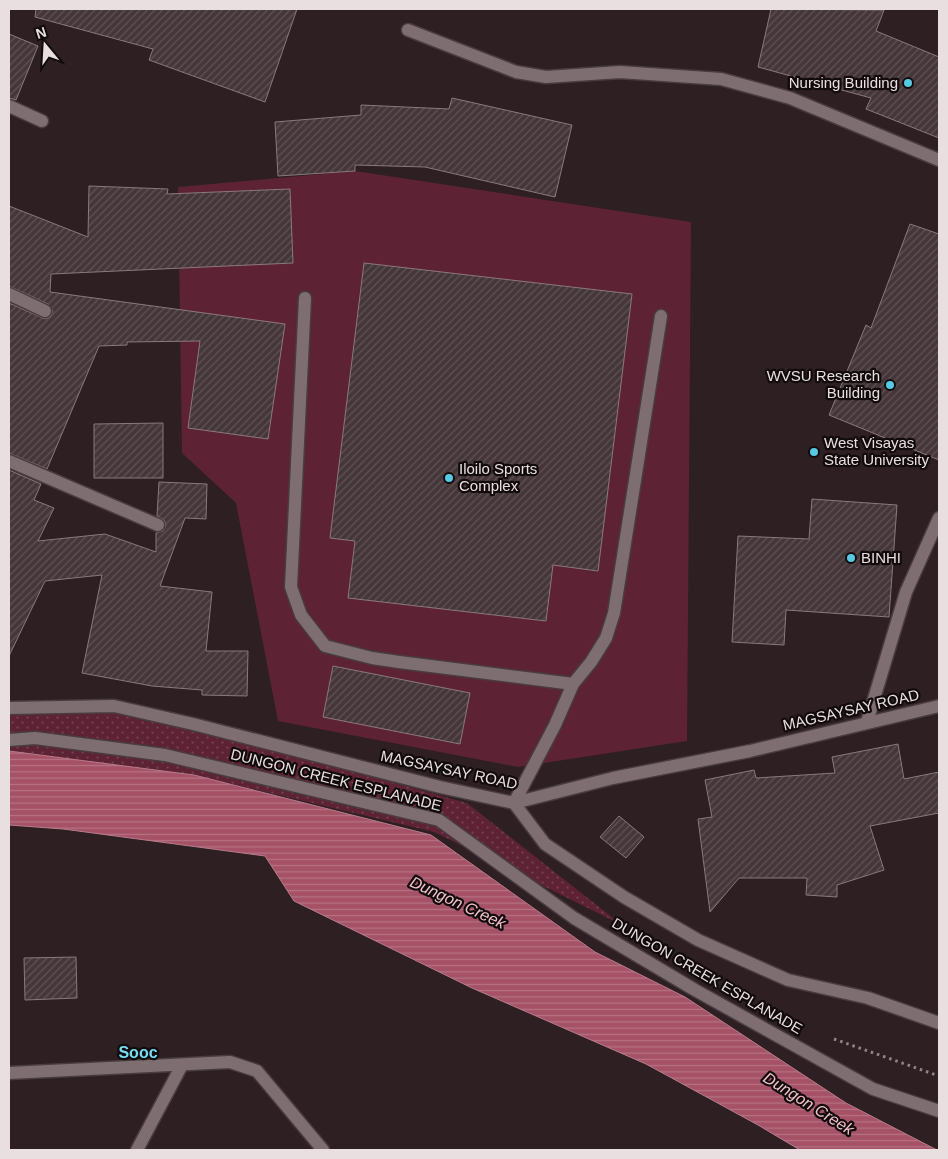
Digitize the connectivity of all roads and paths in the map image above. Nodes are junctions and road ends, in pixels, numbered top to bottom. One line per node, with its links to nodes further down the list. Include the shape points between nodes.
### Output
1 (408, 30): 4 (street, via 516,72 546,77 620,72 721,79 790,98)
2 (9, 106): 3 (street)
3 (42, 121)
4 (939, 160)
5 (9, 294): 7 (street)
6 (305, 298): 12 (street, via 292,587 300,615 326,646 372,658)
7 (45, 311)
8 (661, 316): 12 (street, via 614,613 606,638)
9 (9, 461): 11 (street)
10 (939, 518): 15 (street, via 906,592)
11 (158, 525)
12 (573, 684): 17 (street, via 556,724)
13 (939, 706): 15 (street, MAGSAYSAY ROAD)
14 (9, 708): 17 (street, MAGSAYSAY ROAD, via 114,706 440,787)
15 (867, 722): 17 (street, MAGSAYSAY ROAD)
16 (9, 740): 21 (street, DUNGON CREEK ESPLANADE, via 35,738 165,755 439,820 574,918 695,990 873,1089)
17 (514, 802): 18 (street, via 545,844 624,897 698,940 788,980 868,998)
18 (939, 1023)
19 (182, 1064): 20 (street); 22 (street); 23 (street, via 230,1062 257,1071)
20 (9, 1073)
21 (939, 1111)
22 (137, 1150)
23 (322, 1150)

